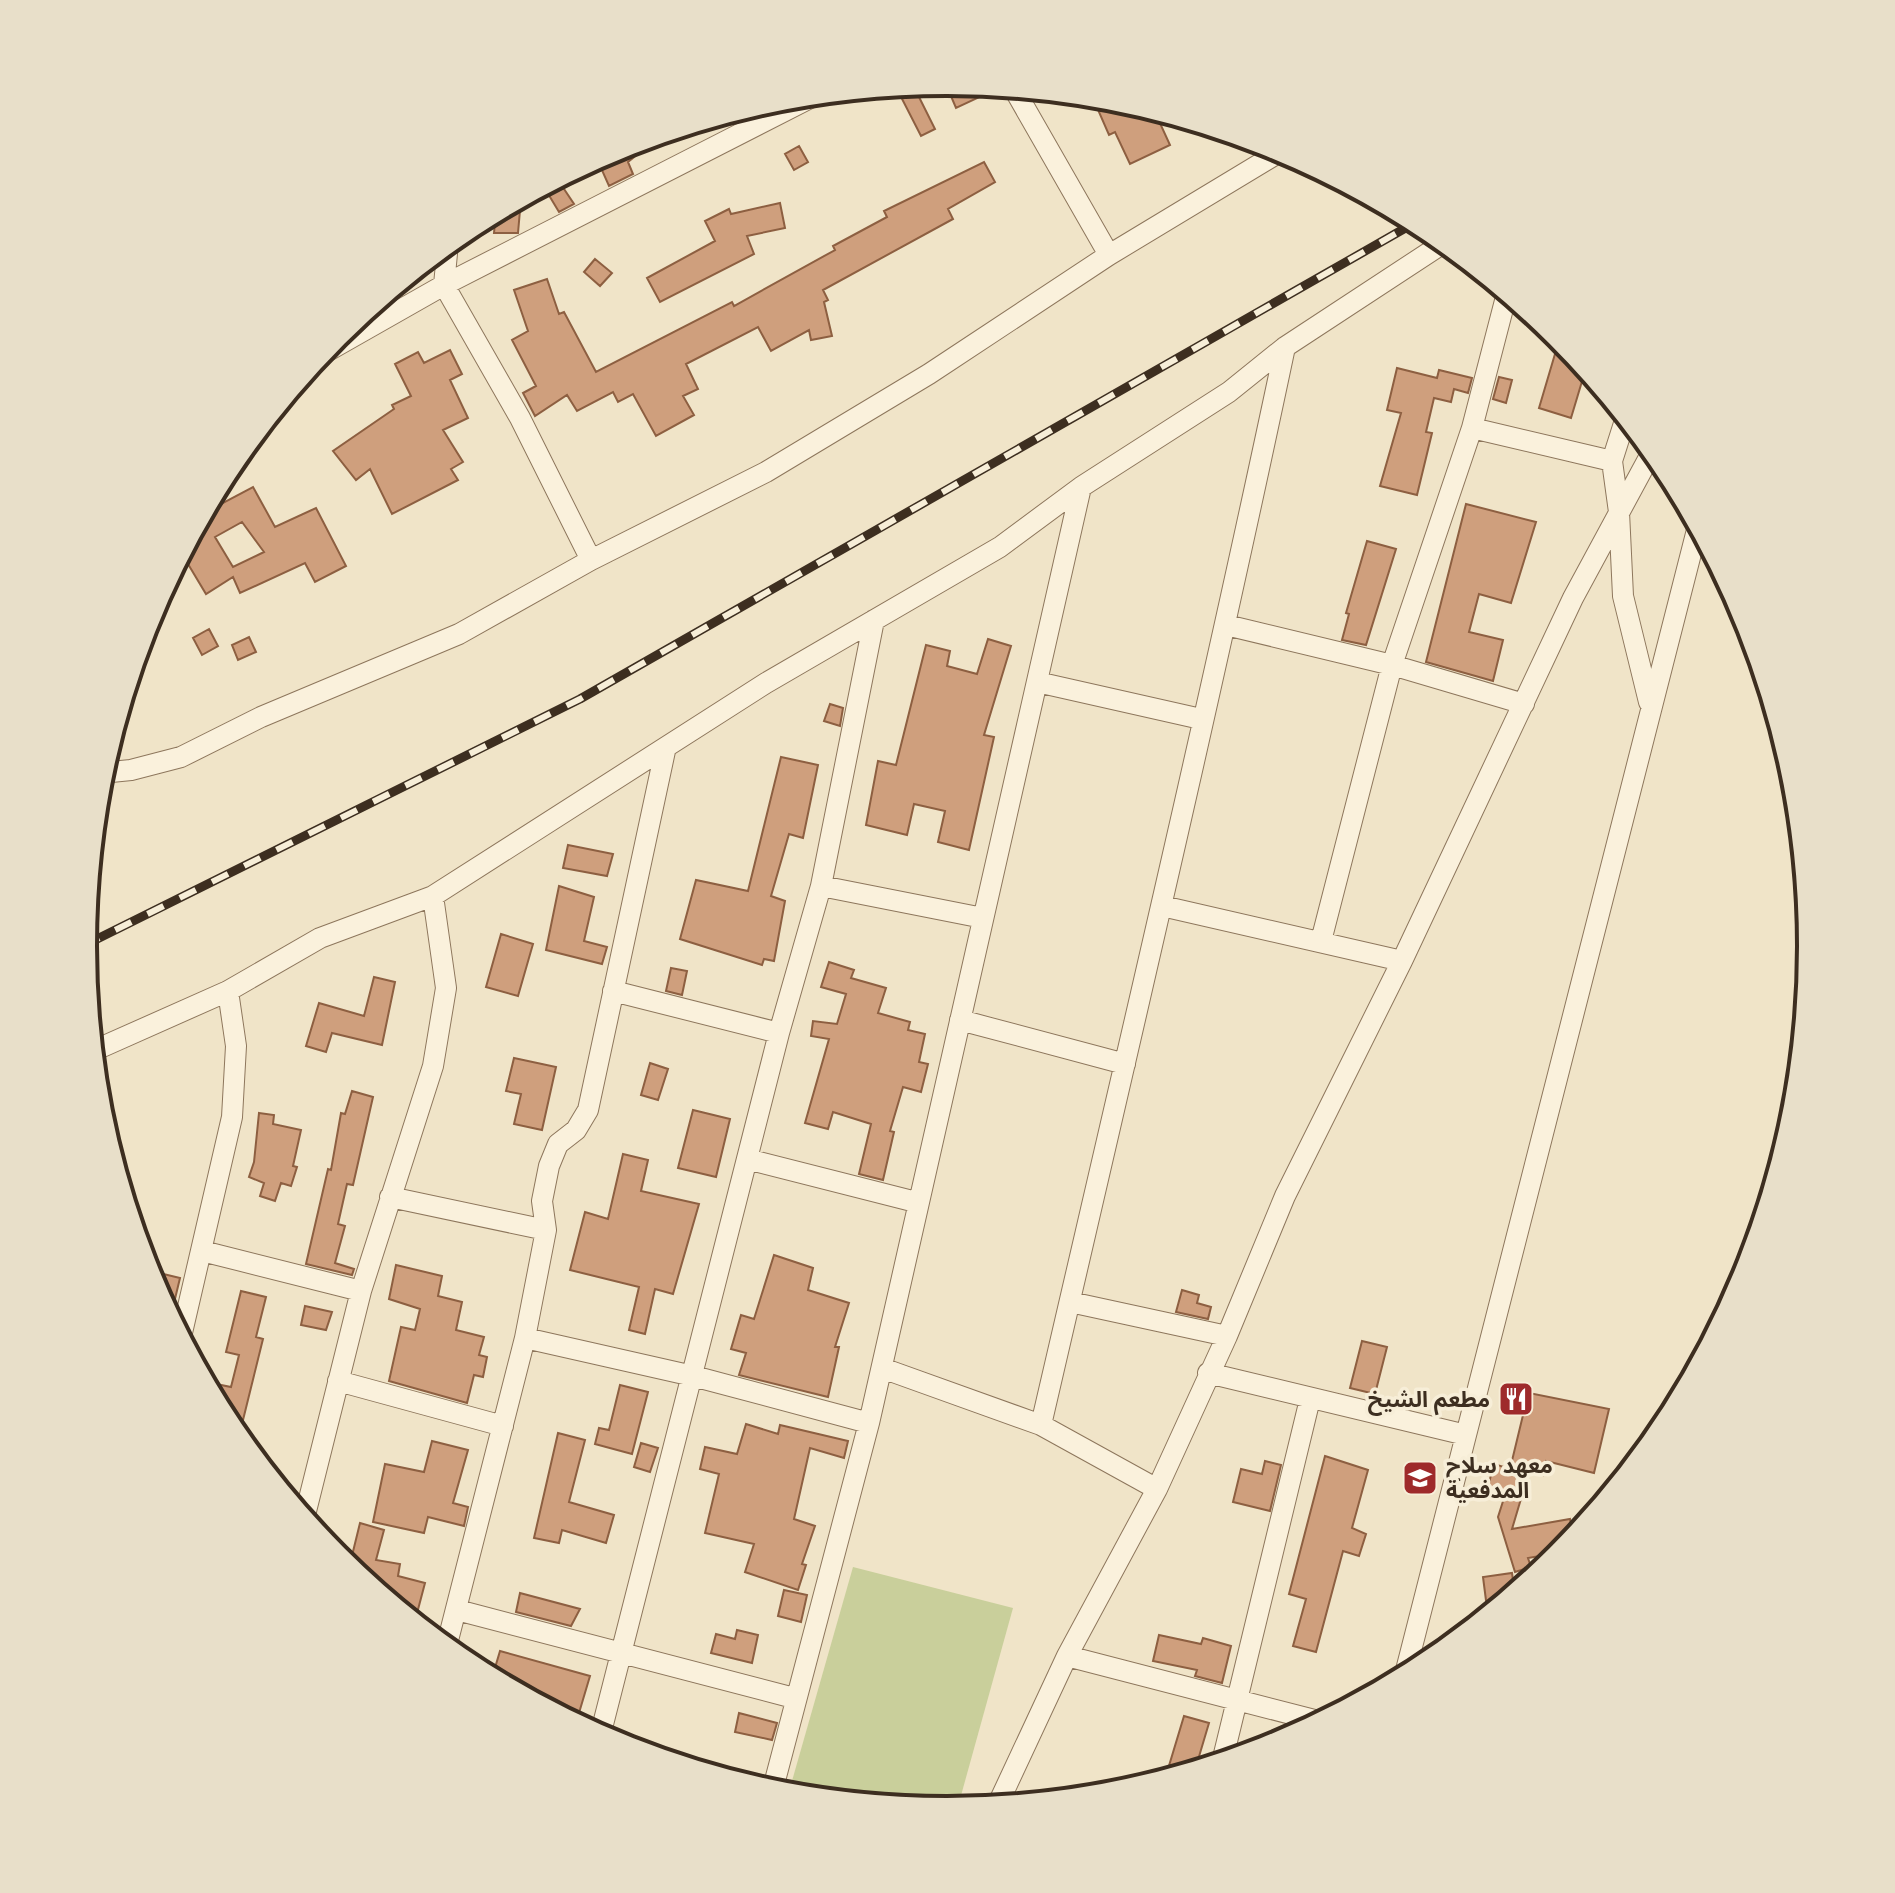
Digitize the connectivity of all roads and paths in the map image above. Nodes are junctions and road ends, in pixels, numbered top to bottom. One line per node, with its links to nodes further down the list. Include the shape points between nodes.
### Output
1 (1020, 100): 5 (street)
2 (783, 112): 7 (street)
3 (1268, 159): 5 (street)
4 (1434, 249): 10 (street)
5 (1109, 255): 18 (street, via 780,464)
6 (446, 260): 7 (street)
7 (444, 285): 9 (street); 18 (street, via 520,418)
8 (1504, 304): 11 (street)
9 (358, 334)
10 (1285, 347): 15 (street, via 1229,392); 20 (street)
11 (1472, 428): 13 (street); 21 (street)
12 (1622, 429): 13 (street)
13 (1612, 461): 16 (street)
14 (1646, 462): 16 (street)
15 (1081, 487): 19 (street, via 1000,547); 22 (street)
16 (1619, 512): 23 (street); 24 (street, via 1623,596)
17 (1694, 540): 24 (street)
18 (591, 560): 27 (street, via 459,634 261,717 181,757)
19 (874, 620): 26 (street); 28 (street)
20 (1226, 625): 21 (street); 25 (street)
21 (1392, 665): 23 (street); 32 (street)
22 (1037, 682): 25 (street); 31 (street)
23 (1524, 704): 33 (street)
24 (1650, 706): 58 (street)
25 (1201, 719): 30 (street)
26 (665, 751): 29 (street); 35 (street)
27 (115, 772)
28 (821, 886): 31 (street); 37 (street)
29 (433, 896): 34 (street, via 320,938); 41 (street, via 446,988 433,1066)
30 (1162, 906): 32 (street); 39 (street)
31 (983, 918): 36 (street)
32 (1321, 941): 33 (street)
33 (1402, 961): 48 (street, via 1285,1196)
34 (228, 991): 38 (street); 44 (street, via 236,1046 232,1117)
35 (613, 991): 37 (street); 43 (street, via 588,1110 576,1130 558,1144 549,1166 542,1201)
36 (960, 1020): 39 (street); 42 (street)
37 (779, 1033): 40 (street)
38 (103, 1047)
39 (1125, 1064): 46 (street)
40 (747, 1159): 42 (street); 52 (street)
41 (390, 1197): 43 (street); 45 (street)
42 (916, 1202): 50 (street)
43 (546, 1230): 49 (street)
44 (202, 1251): 45 (street); 47 (street)
45 (361, 1291): 53 (street)
46 (1070, 1302): 48 (street); 56 (street)
47 (185, 1322)
48 (1227, 1336): 51 (street)
49 (525, 1338): 52 (street); 57 (street)
50 (882, 1368): 55 (street); 56 (street)
51 (1208, 1373): 54 (street); 59 (street)
52 (693, 1376): 55 (street); 63 (street)
53 (338, 1381): 57 (street); 60 (street)
54 (1310, 1399): 58 (street); 67 (street)
55 (869, 1423): 66 (street)
56 (1041, 1425): 59 (street)
57 (503, 1426): 61 (street)
58 (1466, 1435): 65 (street)
59 (1157, 1489): 64 (street)
60 (302, 1500)
61 (457, 1610): 62 (street); 63 (street)
62 (450, 1635)
63 (622, 1654): 66 (street); 69 (street)
64 (1067, 1656): 67 (street); 72 (street)
65 (1408, 1661)
66 (794, 1698): 71 (street)
67 (1237, 1700): 68 (street); 70 (street)
68 (1305, 1718)
69 (603, 1724)
70 (1225, 1751)
71 (775, 1779)
72 (1002, 1795)

